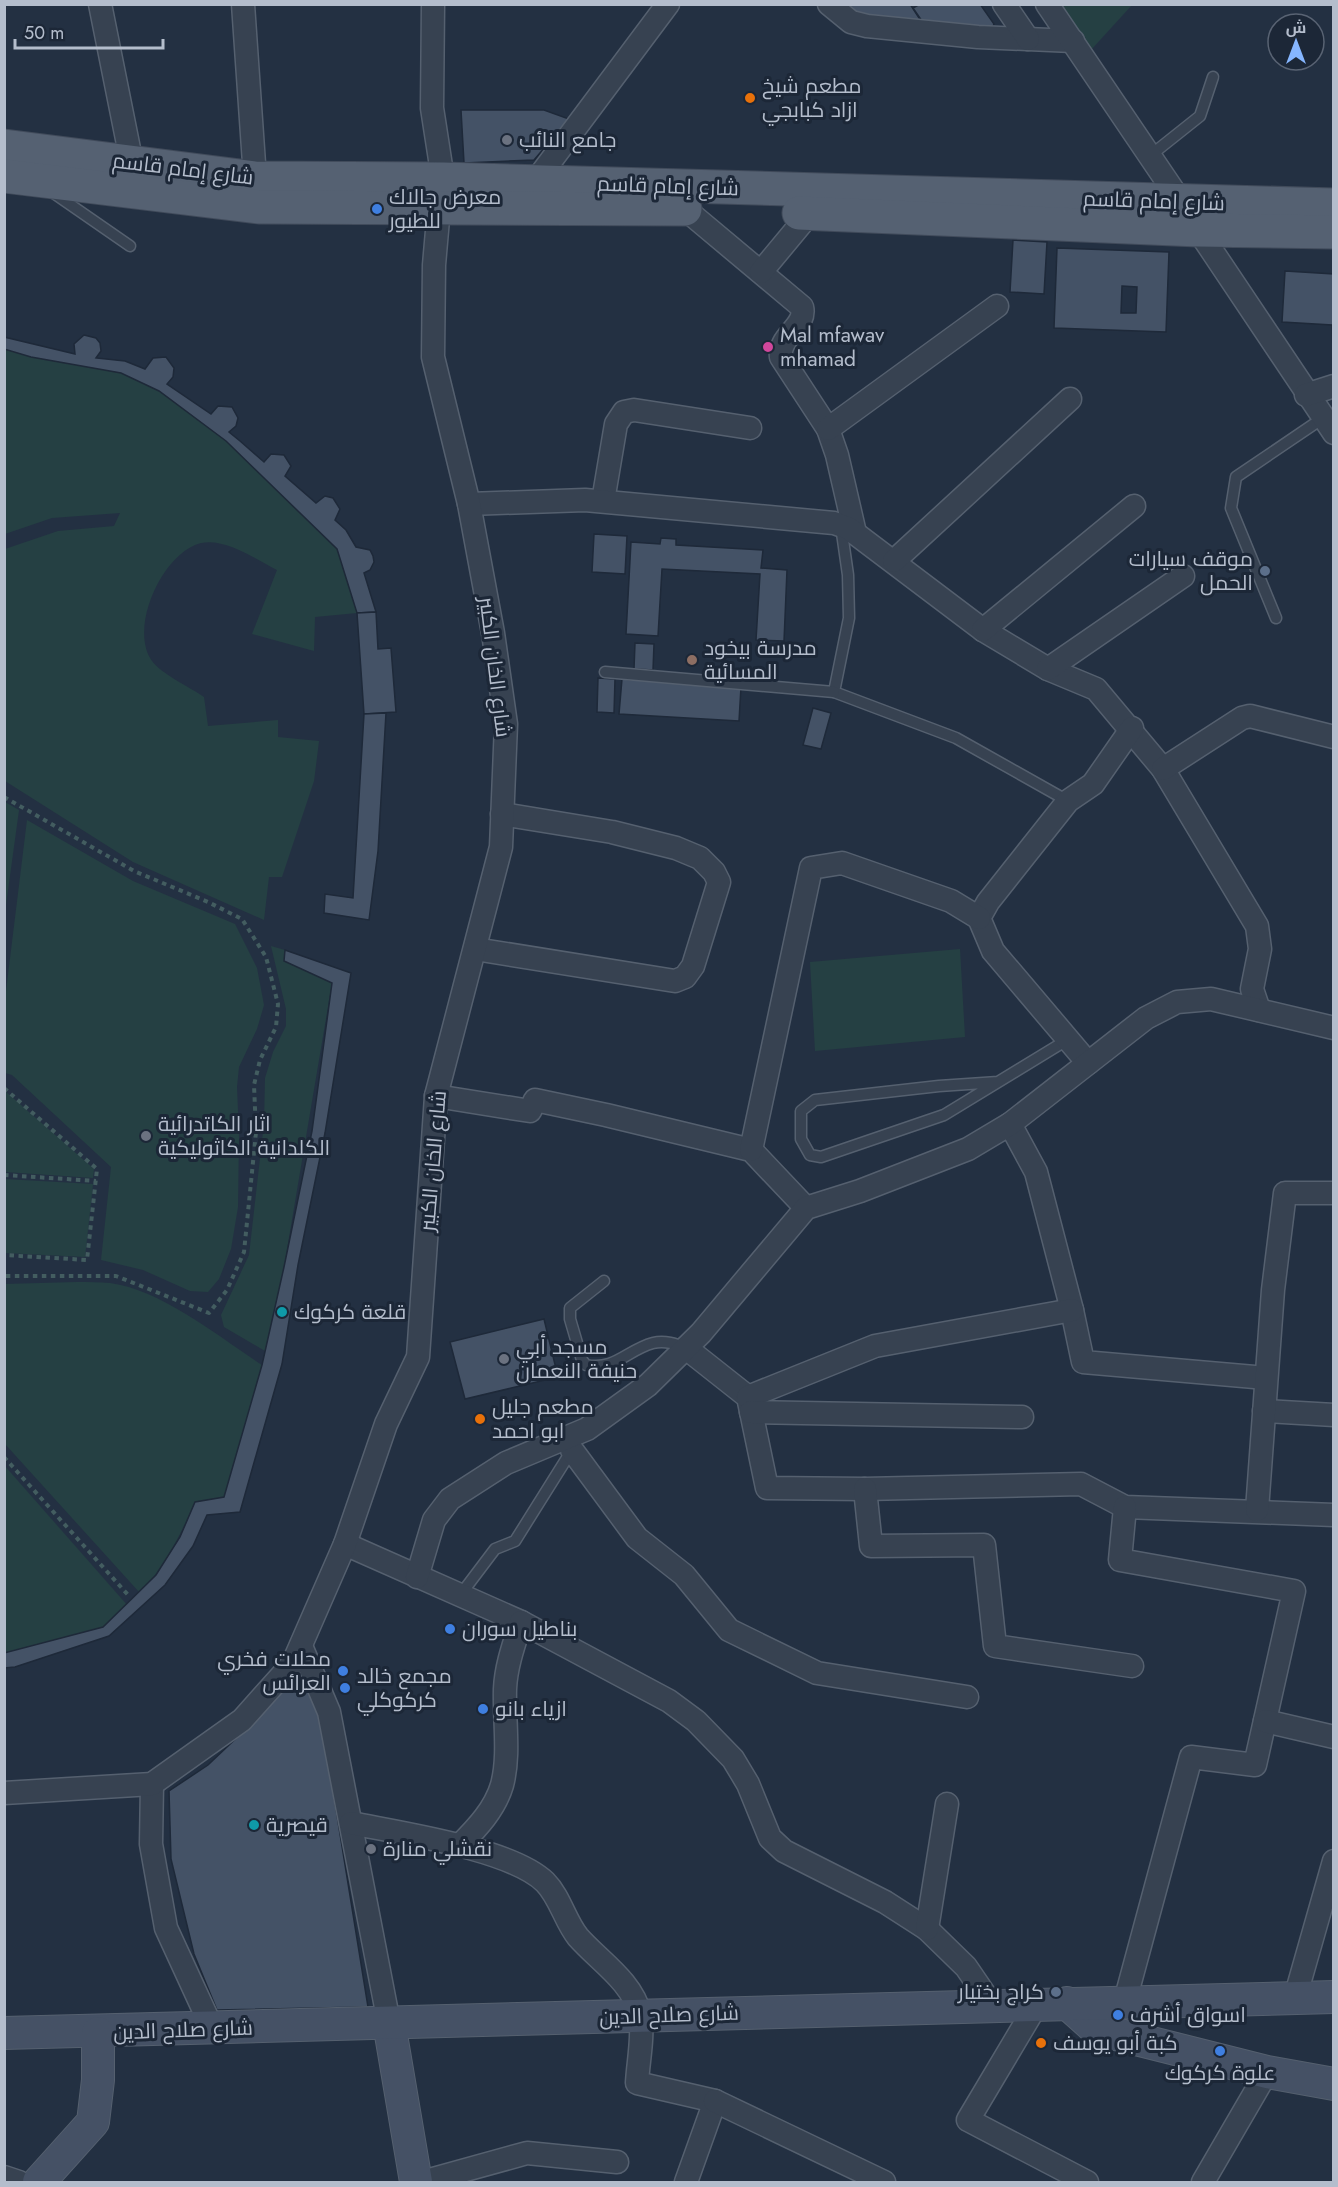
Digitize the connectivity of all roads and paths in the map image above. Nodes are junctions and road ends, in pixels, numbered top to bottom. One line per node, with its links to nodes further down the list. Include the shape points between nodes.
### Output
1 (100, 4): 13 (street)
2 (243, 4): 15 (street)
3 (434, 4): 18 (street, شارع الخان الكبير, via 432,108)
4 (668, 4): 17 (street)
5 (829, 4): 8 (street, via 839,15 867,26)
6 (1004, 4): 8 (street)
7 (1047, 4): 9 (street)
8 (1028, 39): 9 (street)
9 (1073, 42): 12 (street)
10 (1213, 77): 12 (lane, via 1200,116)
11 (4, 146): 13 (main road, شارع إمام قاسم)
12 (1151, 155): 19 (street)
13 (132, 164): 15 (main road, شارع إمام قاسم)
14 (4, 176): 16 (main road, شارع إمام قاسم)
15 (255, 178): 18 (main road, شارع إمام قاسم)
16 (37, 181): 18 (main road, شارع إمام قاسم, via 259,207); 25 (lane)
17 (535, 182): 18 (main road, شارع إمام قاسم); 19 (main road, شارع إمام قاسم)
18 (441, 194): 21 (main road, شارع إمام قاسم); 35 (street, شارع الخان الكبير, via 434,265 433,357)
19 (1181, 202): 20 (main road, شارع إمام قاسم); 23 (main road)
20 (1334, 205)
21 (685, 208): 22 (main road, شارع إمام قاسم); 26 (street)
22 (810, 213): 23 (main road, شارع إمام قاسم); 26 (street)
23 (1198, 230): 24 (main road, شارع إمام قاسم); 29 (street)
24 (1334, 232)
25 (129, 246)
26 (761, 272): 33 (street, via 802,307 801,320 782,345 781,357)
27 (997, 306): 33 (street)
28 (1334, 386): 29 (street)
29 (1306, 395): 31 (street)
30 (1070, 399): 38 (street)
31 (1328, 425): 40 (lane, via 1236,477 1232,491 1231,508)
32 (750, 428): 34 (street, via 634,410 624,412 616,424)
33 (828, 429): 37 (street, via 837,455)
34 (603, 501): 35 (street); 37 (street)
35 (469, 504): 50 (street, شارع الخان الكبير, via 494,633 506,724)
36 (1134, 506): 41 (street)
37 (848, 529): 38 (street); 44 (lane, via 849,618)
38 (894, 561): 41 (street)
39 (1182, 576): 42 (street)
40 (1276, 618)
41 (983, 630): 42 (street)
42 (1048, 669): 45 (street, via 1096,689)
43 (605, 672): 44 (lane)
44 (834, 692): 49 (lane, via 956,738)
45 (1132, 728): 47 (street); 49 (street, via 1093,784)
46 (1334, 737): 47 (street, via 1250,716)
47 (1163, 769): 53 (street, via 1260,933 1252,989)
48 (4, 797): 67 (path, via 134,872 242,919 266,957 278,1005 276,1027 260,1060 254,1084 256,1131 244,1252 216,1308 209,1313 116,1276)
49 (1068, 801): 51 (street)
50 (502, 814): 52 (street, شارع الخان الكبير, via 501,847); 52 (street, via 612,832 676,848 700,858 719,882 693,966 685,977 675,981)
51 (979, 918): 55 (street, via 993,951); 61 (street, via 951,901 842,863 812,868)
52 (475, 949): 59 (street, شارع الخان الكبير)
53 (1259, 1010): 54 (street); 56 (street, via 1211,999 1177,1002 1146,1018)
54 (1334, 1028)
55 (1067, 1040): 56 (street); 57 (lane)
56 (1088, 1063): 60 (street)
57 (998, 1082): 57 (lane, via 944,1115 821,1157 810,1155 801,1139 801,1111 815,1100)
58 (4, 1088): 63 (path, via 97,1169)
59 (436, 1096): 61 (street, via 530,1111 536,1100); 82 (street, شارع الخان الكبير, via 418,1357 386,1424)
60 (1010, 1124): 65 (street, via 968,1149 925,1167); 69 (street, via 1036,1172)
61 (751, 1150): 65 (street)
62 (4, 1175): 63 (path)
63 (96, 1181): 66 (path, via 87,1260)
64 (1334, 1193): 71 (street, via 1285,1193)
65 (806, 1208): 70 (street)
66 (4, 1255)
67 (4, 1276)
68 (604, 1281): 70 (lane, via 570,1308 586,1365 605,1367 653,1343 667,1342)
69 (1072, 1310): 71 (street, via 1083,1362); 72 (street, via 875,1346)
70 (686, 1348): 72 (street); 76 (street, via 648,1385)
71 (1266, 1378): 73 (street)
72 (749, 1404): 75 (street); 78 (street, via 767,1488)
73 (1264, 1411): 74 (street); 80 (street)
74 (1334, 1415)
75 (1022, 1417)
76 (570, 1443): 83 (street, via 507,1463 450,1499 434,1520); 84 (lane, via 515,1541 495,1549); 89 (street, via 637,1538 684,1575 729,1630 818,1673)
77 (4, 1457): 85 (path)
78 (865, 1489): 79 (street, via 1081,1484); 88 (street, via 871,1546 984,1545 995,1646)
79 (1125, 1507): 80 (street); 90 (street, via 1120,1560 1294,1591)
80 (1257, 1510): 81 (street)
81 (1334, 1515)
82 (345, 1544): 83 (street); 87 (street, شارع الخان الكبير)
83 (417, 1577): 84 (street)
84 (461, 1594): 86 (street)
85 (129, 1596)
86 (521, 1622): 96 (street, via 505,1686 505,1768 501,1788 482,1823); 98 (street, via 687,1714 733,1759 770,1838 784,1851 877,1897)
87 (301, 1646): 92 (street, شارع الخان الكبير, via 293,1664 242,1720); 95 (street, via 329,1712)
88 (1132, 1666)
89 (967, 1697)
90 (1264, 1721): 91 (street); 101 (street, via 1255,1765 1191,1757)
91 (1334, 1737)
92 (152, 1784): 93 (street); 106 (street, via 151,1844 166,1928)
93 (4, 1793)
94 (947, 1804): 98 (street)
95 (351, 1823): 96 (street); 105 (street)
96 (460, 1845): 104 (street, via 532,1872 547,1884 577,1936 622,1981)
97 (1334, 1861): 100 (street)
98 (927, 1929): 103 (street, via 966,1967)
99 (1334, 1997): 100 (street, شارع صلاح الدين)
100 (1295, 1998): 101 (street, شارع صلاح الدين)
101 (1125, 2001): 102 (street, شارع صلاح الدين)
102 (1052, 2003): 103 (street, شارع صلاح الدين); 109 (street, via 1096,2029); 120 (street, via 968,2120)
103 (992, 2005): 104 (street, شارع صلاح الدين)
104 (640, 2015): 105 (street, شارع صلاح الدين); 111 (street, via 638,2083)
105 (389, 2023): 106 (street, شارع صلاح الدين); 116 (street)
106 (212, 2028): 107 (street, شارع صلاح الدين)
107 (98, 2033): 108 (street, شارع صلاح الدين); 115 (street, via 93,2122)
108 (4, 2034)
109 (1267, 2072): 110 (street); 121 (street)
110 (1334, 2084)
111 (715, 2102): 118 (street); 119 (street)
112 (617, 2162): 117 (street, via 526,2153)
113 (4, 2177): 114 (street)
114 (19, 2182)
115 (39, 2182)
116 (416, 2182)
117 (422, 2182)
118 (686, 2182)
119 (884, 2182)
120 (1087, 2182)
121 (1203, 2182)

